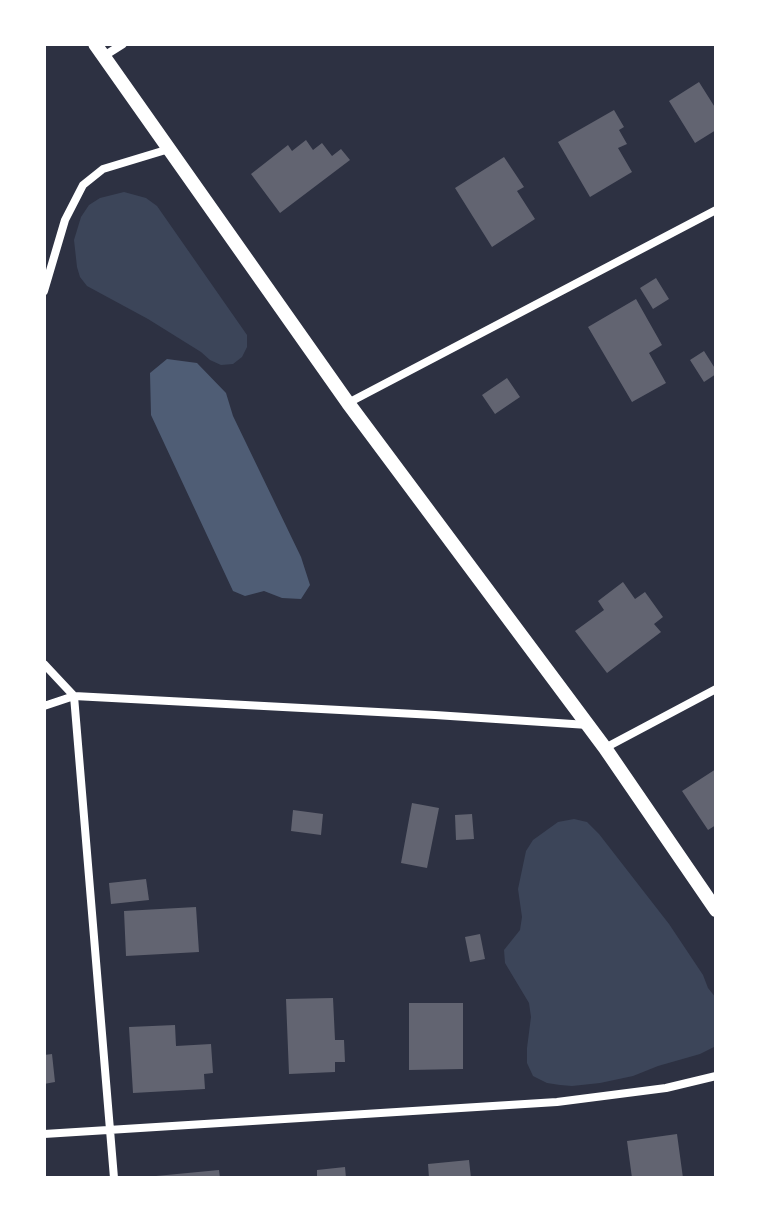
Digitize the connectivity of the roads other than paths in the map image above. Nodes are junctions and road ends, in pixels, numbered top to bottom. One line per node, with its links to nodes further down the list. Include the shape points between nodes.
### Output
1 (123, 44): 2 (street)
2 (100, 50): 3 (street)
3 (169, 149): 5 (street, via 103,169 83,185 65,220); 6 (street)
4 (716, 210): 6 (street)
5 (44, 291)
6 (348, 403): 11 (street)
7 (44, 664): 9 (street)
8 (716, 689): 12 (street)
9 (74, 696): 10 (street); 11 (street); 15 (street)
10 (44, 706)
11 (588, 725): 12 (street)
12 (605, 748): 13 (street)
13 (716, 910)
14 (716, 1076): 15 (street, via 557,1102)
15 (109, 1129): 16 (street); 17 (street)
16 (44, 1134)
17 (114, 1178)

